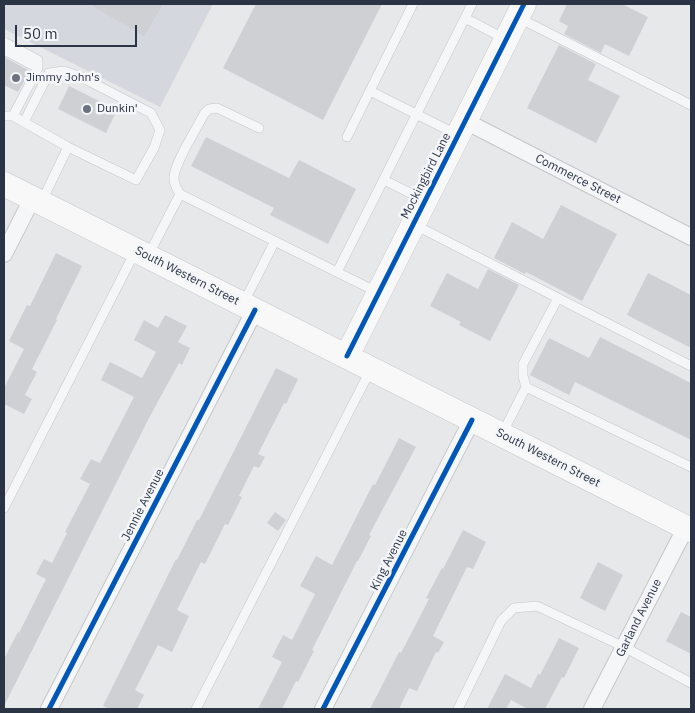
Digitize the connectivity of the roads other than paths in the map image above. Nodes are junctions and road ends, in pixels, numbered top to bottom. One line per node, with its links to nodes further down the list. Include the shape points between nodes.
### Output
1 (413, 4): 9 (lane)
2 (472, 4): 4 (lane)
3 (521, 10): 5 (main road, Mockingbird Lane); 10 (lane)
4 (465, 18): 5 (lane); 11 (lane)
5 (506, 39): 15 (main road, Mockingbird Lane)
6 (4, 42): 8 (lane, via 38,60)
7 (4, 50): 8 (lane)
8 (38, 68): 12 (lane)
9 (370, 91): 11 (lane); 16 (lane)
10 (691, 105)
11 (416, 115): 15 (lane); 18 (lane)
12 (8, 116): 13 (lane)
13 (24, 122): 17 (lane); 17 (lane, via 49,73 64,71 151,113 160,130 136,180)
14 (259, 128): 20 (lane, via 217,108 209,109 176,167 175,187)
15 (461, 128): 22 (main road, Mockingbird Lane); 24 (street, Commerce Street)
16 (346, 137)
17 (68, 146): 21 (lane)
18 (384, 180): 22 (lane); 28 (lane)
19 (4, 184): 21 (main road, South Western Street)
20 (180, 194): 25 (lane); 26 (lane)
21 (36, 201): 26 (main road, South Western Street); 27 (street)
22 (425, 201): 23 (main road, Mockingbird Lane)
23 (413, 224): 29 (main road, Mockingbird Lane); 30 (lane)
24 (691, 237)
25 (275, 241): 28 (lane); 31 (lane)
26 (142, 253): 31 (main road, South Western Street); 39 (lane)
27 (4, 254)
28 (337, 272): 29 (lane)
29 (379, 293): 32 (main road, Mockingbird Lane)
30 (558, 298): 33 (lane); 35 (lane, via 523,364)
31 (249, 307): 32 (main road, South Western Street); 43 (street, Jennie Avenue)
32 (347, 356): 34 (main road, South Western Street)
33 (691, 366)
34 (371, 369): 36 (main road, South Western Street); 44 (lane)
35 (526, 386): 37 (lane); 38 (lane)
36 (472, 420): 37 (main road, South Western Street); 45 (street, King Avenue)
37 (501, 434): 40 (main road, South Western Street)
38 (691, 467)
39 (4, 508)
40 (689, 524): 41 (street, Garland Avenue)
41 (624, 647): 42 (lane); 46 (lane, via 537,606 514,608 501,621); 47 (street, Garland Avenue)
42 (691, 683)
43 (48, 709)
44 (196, 709)
45 (324, 709)
46 (458, 709)
47 (592, 709)

